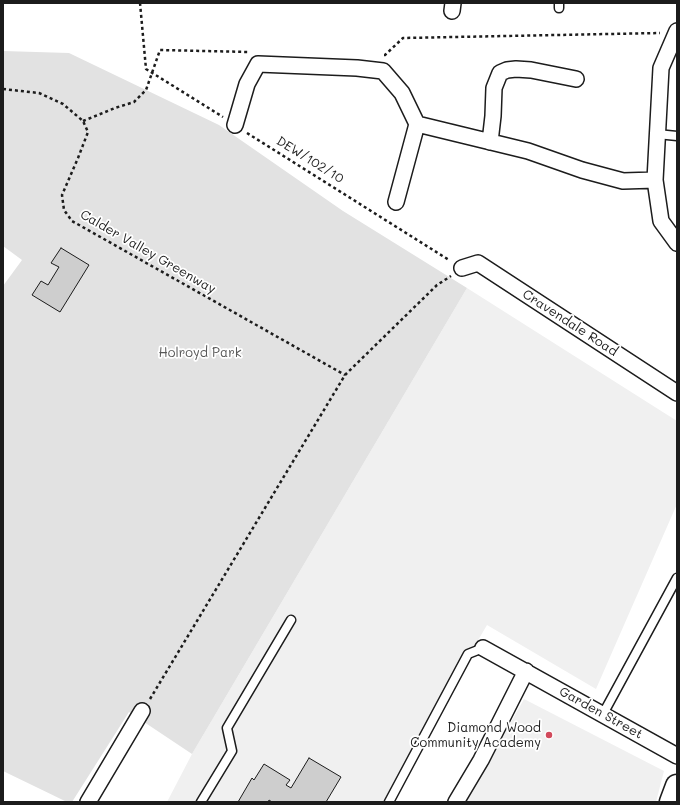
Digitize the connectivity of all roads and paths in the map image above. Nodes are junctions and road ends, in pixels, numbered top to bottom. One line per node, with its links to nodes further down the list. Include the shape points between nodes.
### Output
1 (140, 3): 6 (path, DEW/102/10, via 146,69)
2 (677, 31): 7 (street, via 661,68)
3 (576, 79): 9 (street, via 531,70 516,69 500,73 494,88)
4 (3, 89): 14 (path, Calder Valley Greenway, via 39,93 63,104 83,121 88,132 62,195 64,210 72,221)
5 (417, 124): 6 (street, via 402,93 383,71 258,64 247,84); 9 (street); 11 (street)
6 (235, 125): 13 (path, DEW/102/10)
7 (657, 134): 8 (lane); 10 (street)
8 (677, 136)
9 (490, 142): 10 (street, via 528,151 623,181)
10 (655, 180): 12 (street, via 661,221)
11 (396, 202)
12 (677, 243)
13 (462, 268): 14 (path, via 437,285); 15 (street, Cravendale Road, via 478,263)
14 (345, 375): 20 (path)
15 (677, 393)
16 (677, 578): 21 (lane)
17 (291, 620): 25 (lane, via 227,728 232,751)
18 (483, 648): 19 (street, Garden Street); 26 (lane, via 468,654)
19 (526, 670): 21 (street, Garden Street); 27 (street, via 481,760)
20 (142, 711): 24 (street)
21 (603, 714): 22 (street, Garden Street)
22 (677, 756)
23 (677, 786): 28 (street)
24 (88, 802)
25 (201, 802)
26 (389, 802)
27 (456, 802)
28 (671, 802)

